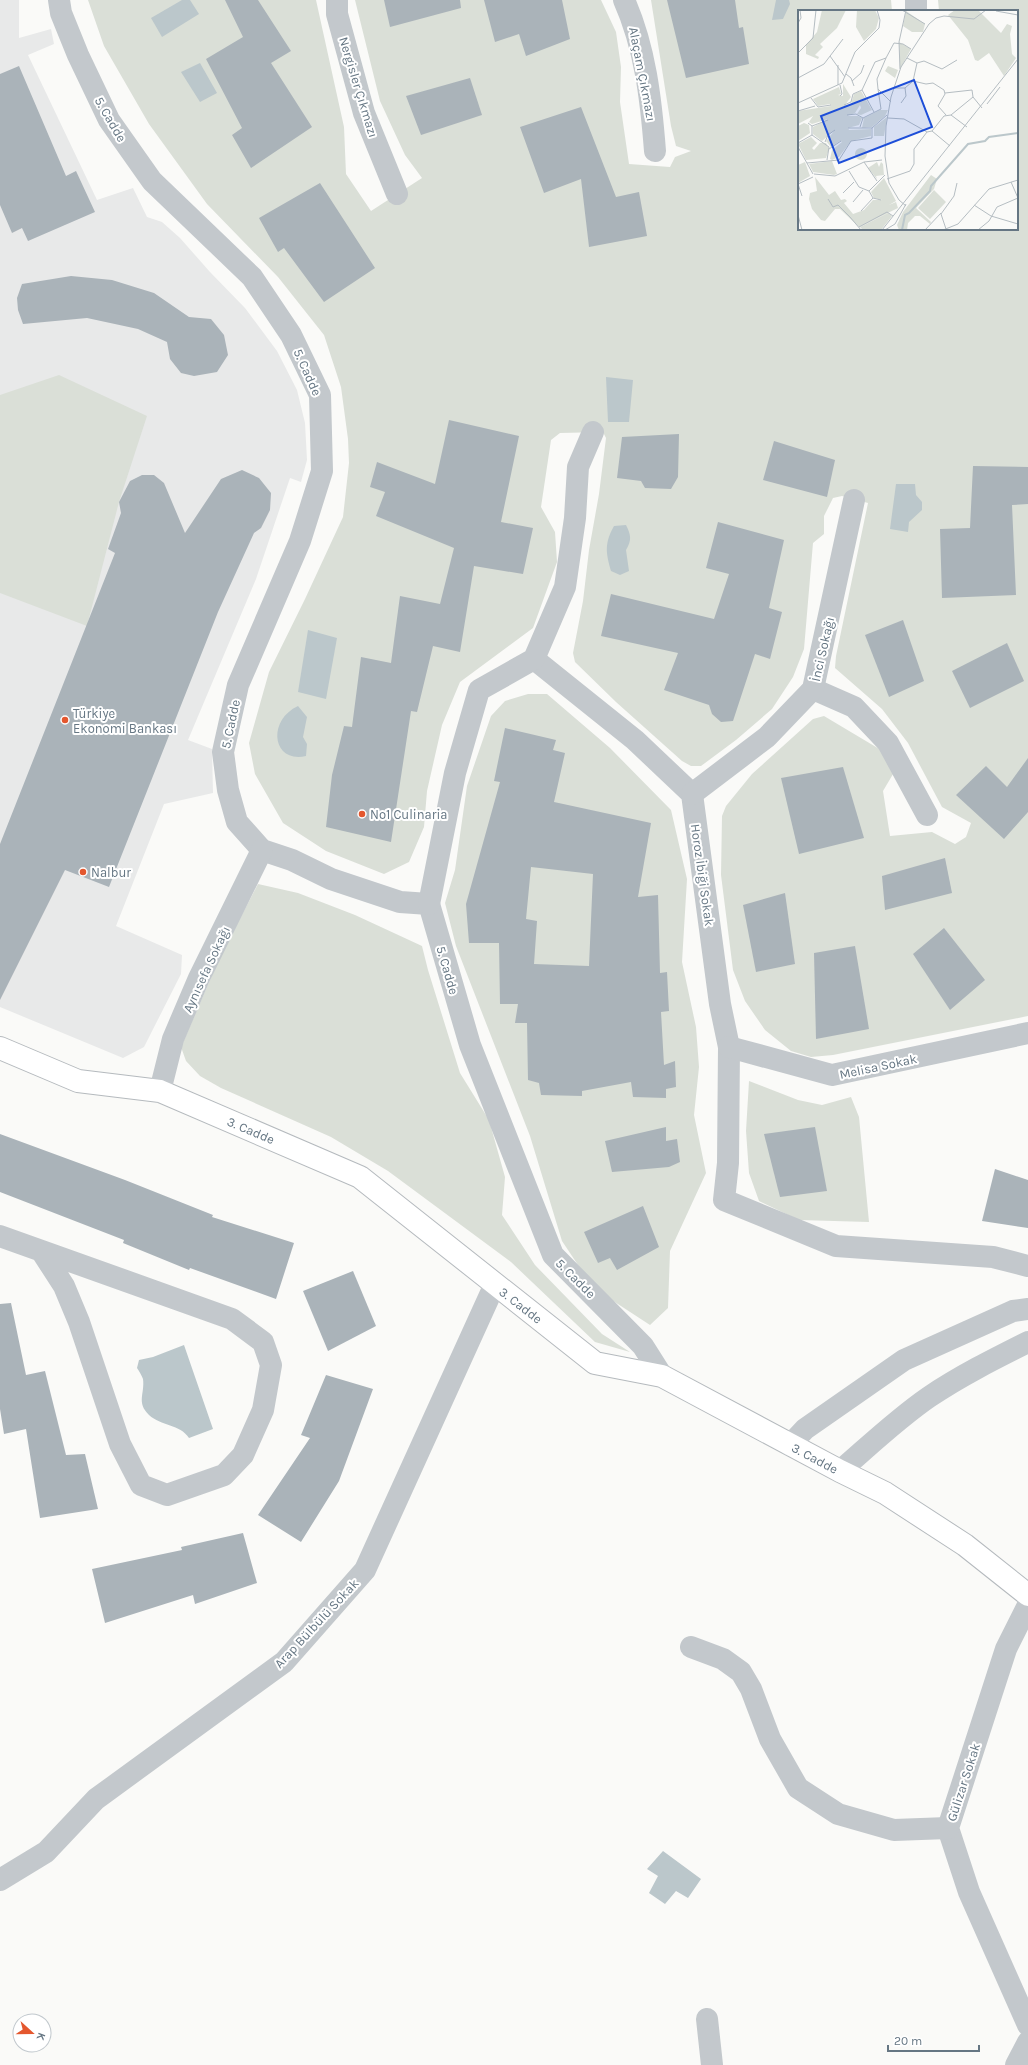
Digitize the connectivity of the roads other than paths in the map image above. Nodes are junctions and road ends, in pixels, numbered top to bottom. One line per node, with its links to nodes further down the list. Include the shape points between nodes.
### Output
1 (59, 0): 12 (street, 5. Cadde, via 61,13 78,55 109,120 152,181 252,277 291,336 320,395 322,470 300,541 238,685 223,752 228,790 237,822)
2 (337, 0): 5 (street, Nergisler Çıkmazı, via 337,14 364,113)
3 (624, 0): 4 (street, Alaçam Çıkmazı, via 635,26 645,71 652,109)
4 (655, 151)
5 (397, 194)
6 (593, 432): 8 (street, via 578,467 575,518 565,587)
7 (854, 500): 9 (street, İnci Sokağı)
8 (534, 659): 10 (street, via 635,740); 13 (street, via 480,690 455,773)
9 (813, 689): 10 (street, İnci Sokağı, via 767,737); 11 (street, via 854,707 888,743)
10 (692, 794): 15 (street, Horoz İbiği Sokak, via 720,1004)
11 (927, 815)
12 (262, 850): 13 (street, 5. Cadde, via 292,860 331,879 400,902); 17 (street, Aynısefa Sokağı, via 173,1039)
13 (428, 904): 24 (street, 5. Cadde, via 470,1045 553,1255 642,1346)
14 (1028, 1033): 15 (street, Melisa Sokak, via 832,1076)
15 (729, 1047): 20 (street, Horoz İbiği Sokak, via 728,1163 724,1200 836,1246 993,1257)
16 (0, 1048): 17 (main road, 3. Cadde, via 78,1081)
17 (160, 1091): 21 (main road, 3. Cadde, via 360,1177)
18 (0, 1236): 19 (street)
19 (42, 1252): 19 (street, via 67,1294 79,1322 120,1444 140,1485 167,1495 224,1475 244,1455 263,1410 271,1365 263,1342 232,1319)
20 (1028, 1266)
21 (495, 1284): 24 (main road, 3. Cadde, via 595,1363); 31 (street, Arap Bülbülü Sokak, via 365,1570 284,1662 96,1799 46,1852)
22 (1028, 1309): 25 (street, via 1013,1311 904,1360 805,1429)
23 (1028, 1342): 26 (street, via 930,1397 904,1416)
24 (662, 1376): 25 (main road, 3. Cadde)
25 (790, 1445): 26 (main road, 3. Cadde)
26 (840, 1472): 27 (main road, 3. Cadde, via 886,1493 965,1545)
27 (1028, 1595)
28 (1028, 1605): 30 (street, Gülizar Sokak, via 1006,1649)
29 (691, 1647): 30 (street, via 723,1659 741,1672 751,1689 770,1739 798,1788 838,1814 894,1830)
30 (948, 1828): 33 (street, Gülizar Sokak, via 969,1892)
31 (0, 1880)
32 (707, 2020): 35 (street)
33 (1028, 2025)
34 (1028, 2042): 36 (street)
35 (712, 2065)
36 (1016, 2065)

